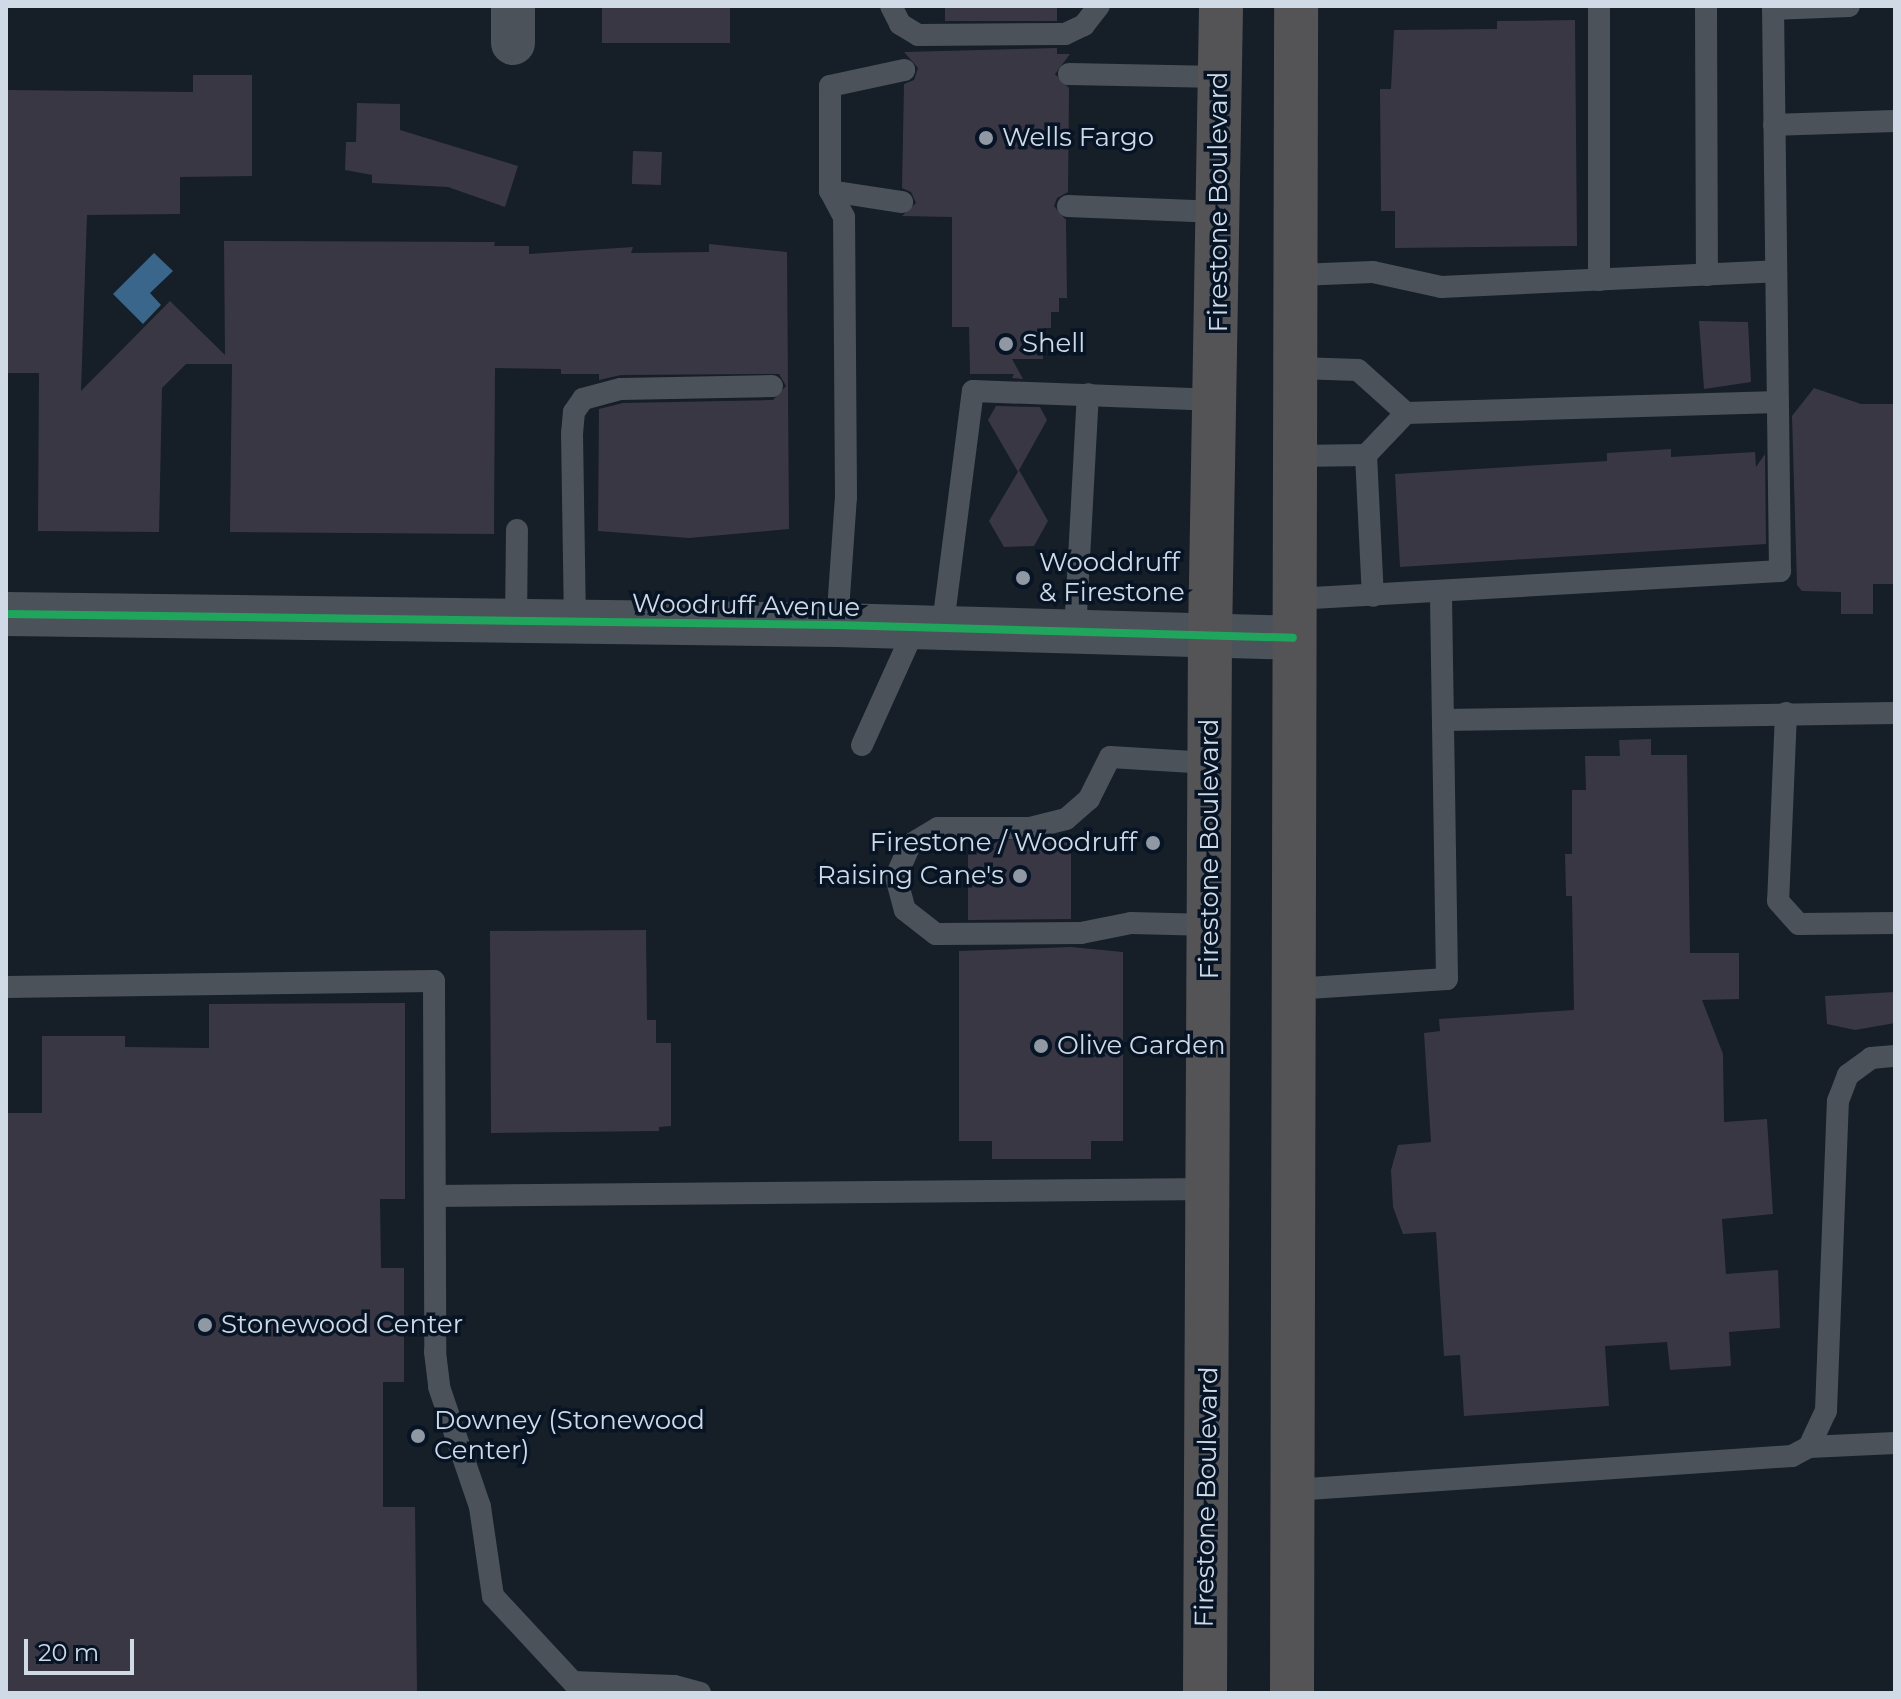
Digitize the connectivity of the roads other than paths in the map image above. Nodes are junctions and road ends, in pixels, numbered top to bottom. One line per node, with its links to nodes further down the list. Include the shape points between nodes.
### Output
1 (891, 6): 2 (lane, via 900,24 918,35 1065,34 1084,25)
2 (1099, 6)
3 (1221, 6): 11 (main road, Firestone Boulevard)
4 (1296, 6): 19 (main road)
5 (1599, 6): 21 (lane)
6 (1706, 6): 20 (lane)
7 (1849, 6): 8 (lane)
8 (1773, 7): 13 (lane)
9 (904, 70): 14 (lane, via 830,86)
10 (1069, 74): 11 (lane)
11 (1220, 77): 17 (main road, Firestone Boulevard)
12 (1895, 121): 13 (lane)
13 (1774, 125): 18 (lane)
14 (830, 191): 15 (lane); 37 (lane, via 844,217 846,497)
15 (902, 202)
16 (1068, 206): 17 (lane)
17 (1219, 212): 25 (main road, Firestone Boulevard)
18 (1776, 271): 20 (lane); 26 (lane)
19 (1298, 275): 21 (lane, via 1373,272 1441,287); 22 (main road)
20 (1707, 275): 21 (lane)
21 (1599, 280)
22 (1298, 368): 27 (lane, via 1358,370); 29 (main road)
23 (772, 386): 36 (lane, via 621,389 583,399 574,412 572,434)
24 (1088, 394): 25 (lane); 38 (lane, via 977,389 971,394); 39 (lane)
25 (1218, 400): 40 (main road, Firestone Boulevard)
26 (1778, 402): 27 (lane); 31 (lane, via 1780,571)
27 (1406, 413): 28 (lane)
28 (1366, 455): 29 (lane); 32 (lane)
29 (1297, 456): 34 (main road)
30 (517, 530): 35 (lane)
31 (1441, 592): 32 (lane); 43 (lane)
32 (1373, 596): 34 (lane)
33 (6, 614): 35 (street, Woodruff Avenue)
34 (1294, 619): 40 (street, Woodruff Avenue); 49 (main road)
35 (516, 623): 36 (street, Woodruff Avenue)
36 (575, 624): 37 (street, Woodruff Avenue)
37 (837, 625): 38 (street, Woodruff Avenue)
38 (928, 631): 39 (street, Woodruff Avenue); 44 (lane)
39 (1075, 632): 40 (street, Woodruff Avenue)
40 (1210, 638): 45 (main road, Firestone Boulevard)
41 (1786, 713): 42 (lane); 43 (lane); 46 (lane, via 1778,901 1799,924)
42 (1895, 713)
43 (1444, 720): 49 (lane, via 1447,979)
44 (862, 745)
45 (1209, 763): 47 (main road, Firestone Boulevard); 47 (lane, via 1110,757 1089,799 1066,819 1031,828 938,828 910,845 896,877 905,910 936,934 1081,933 1131,923)
46 (1895, 923)
47 (1211, 925): 51 (main road, Firestone Boulevard)
48 (6, 987): 52 (lane, via 434,981)
49 (1293, 989): 55 (main road)
50 (1895, 1056): 54 (lane, via 1871,1058 1848,1075 1838,1101 1826,1411)
51 (1210, 1189): 52 (lane); 57 (main road, Firestone Boulevard)
52 (435, 1196): 56 (lane, via 439,1387 480,1507 493,1596 573,1682 674,1686)
53 (1895, 1443): 54 (lane)
54 (1809, 1447): 55 (lane, via 1792,1456)
55 (1293, 1490): 58 (main road)
56 (700, 1693)
57 (1205, 1693)
58 (1292, 1693)

